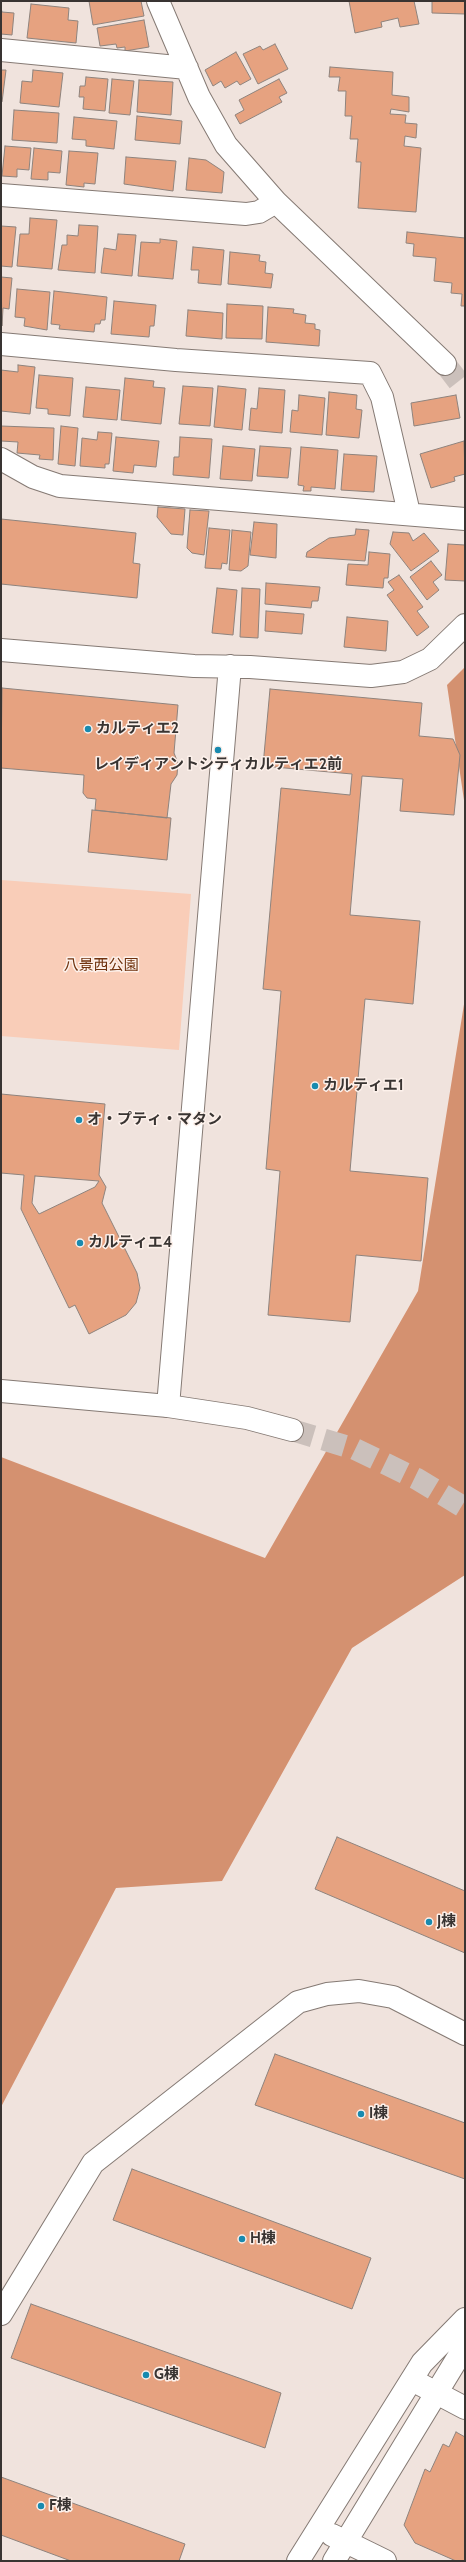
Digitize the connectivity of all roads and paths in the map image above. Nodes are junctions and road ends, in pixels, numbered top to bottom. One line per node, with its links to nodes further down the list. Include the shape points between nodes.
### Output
1 (158, 1): 3 (street)
2 (1, 50): 3 (street)
3 (187, 68): 5 (street, via 199,97 226,145)
4 (1, 195): 5 (street, via 246,214 259,212)
5 (276, 202): 7 (street)
6 (1, 344): 9 (street, via 176,360 370,373 382,397)
7 (445, 364)
8 (1, 458): 9 (street, via 33,477 60,486)
9 (409, 513): 10 (street)
10 (465, 520)
11 (465, 625): 13 (street, via 430,659 403,672 371,676)
12 (1, 650): 13 (street, via 194,666)
13 (230, 666): 15 (street)
14 (1, 1392): 15 (street)
15 (168, 1406): 16 (street, via 247,1418)
16 (292, 1430)
17 (465, 2034): 18 (street, via 393,1997 359,1991 327,1994 298,2002 93,2163)
18 (1, 2314)
19 (465, 2319): 21 (street, via 422,2363)
20 (465, 2346): 22 (street)
21 (412, 2380): 22 (street); 24 (street)
22 (436, 2392): 23 (street); 25 (street)
23 (465, 2408)
24 (318, 2528): 25 (street); 26 (street)
25 (346, 2542): 27 (street); 28 (street)
26 (298, 2561)
27 (334, 2561)
28 (385, 2561)

